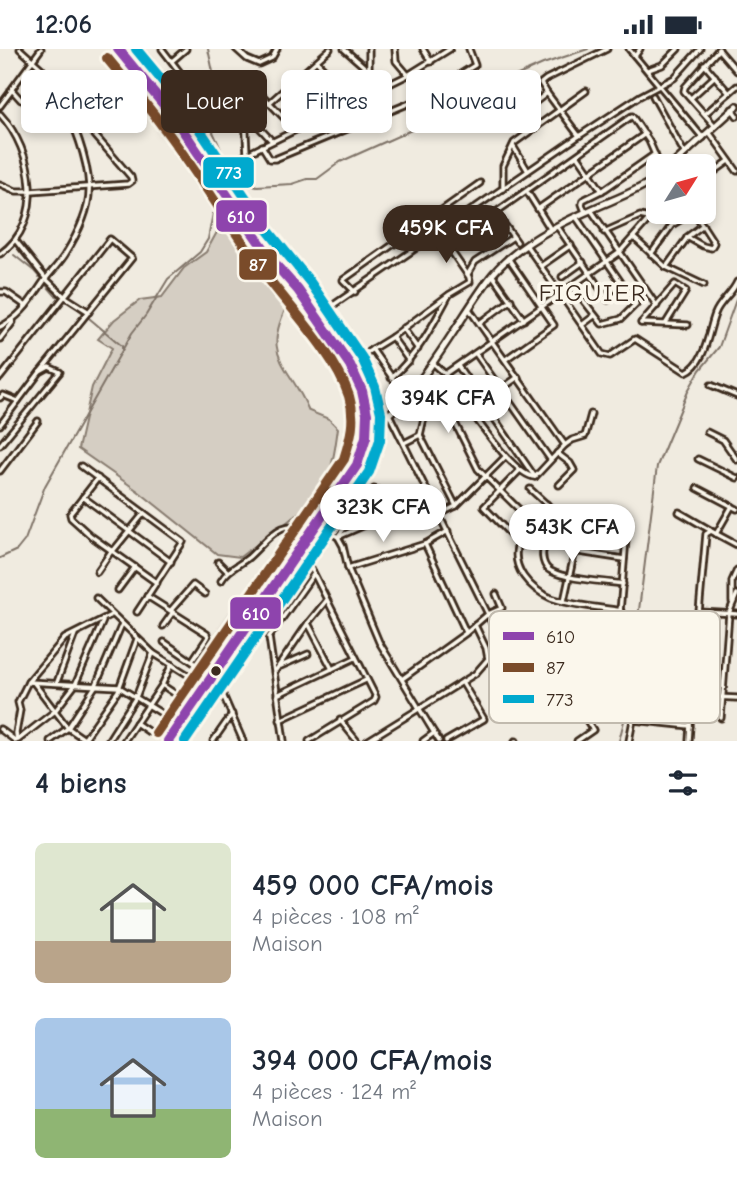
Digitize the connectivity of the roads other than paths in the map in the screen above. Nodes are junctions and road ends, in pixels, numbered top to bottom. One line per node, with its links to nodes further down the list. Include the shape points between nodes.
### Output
1 (20, 49): 23 (street)
2 (41, 49): 23 (street)
3 (118, 49): 127 (main road)
4 (128, 49): 81 (main road, via 182,113)
5 (162, 49): 24 (street)
6 (186, 49): 24 (street)
7 (277, 49): 21 (street, via 272,58 259,64)
8 (330, 49): 25 (street)
9 (344, 49): 32 (street)
10 (369, 49): 33 (street)
11 (395, 49): 37 (street, via 396,61)
12 (424, 49): 26 (street)
13 (450, 49): 26 (street)
14 (469, 49): 54 (street, via 472,68)
15 (607, 49): 44 (street, via 546,79 541,83)
16 (629, 49): 22 (street)
17 (640, 49): 22 (street)
18 (678, 49): 35 (street, via 662,65)
19 (700, 49): 39 (street, via 674,78)
20 (719, 49): 27 (street); 36 (street)
21 (238, 50)
22 (635, 56): 35 (street)
23 (32, 59): 28 (street); 41 (street)
24 (172, 61): 29 (street)
25 (317, 62): 30 (street); 31 (street)
26 (431, 62): 34 (street)
27 (704, 64): 38 (street); 48 (street, via 685,87)
28 (41, 70)
29 (179, 70)
30 (308, 70)
31 (325, 70)
32 (368, 70)
33 (369, 70)
34 (417, 70)
35 (648, 70): 39 (street)
36 (737, 71)
37 (406, 73)
38 (715, 76): 45 (street); 48 (street)
39 (660, 85): 69 (street); 70 (street)
40 (737, 86): 45 (street)
41 (10, 91): 49 (street); 52 (street)
42 (586, 91): 55 (street)
43 (281, 93): 51 (street)
44 (547, 93): 47 (street); 55 (street)
45 (729, 93): 57 (street)
46 (653, 96): 76 (street)
47 (541, 98)
48 (690, 98): 57 (street)
49 (21, 99)
50 (267, 100): 51 (street)
51 (270, 103): 58 (street)
52 (0, 106)
53 (735, 108): 59 (street); 60 (main road)
54 (392, 111)
55 (560, 111): 69 (street); 73 (street)
56 (0, 114): 90 (street, via 17,138)
57 (705, 114): 60 (street)
58 (281, 115)
59 (737, 116)
60 (715, 126): 61 (main road)
61 (709, 132): 70 (main road); 79 (street)
62 (76, 133): 88 (street)
63 (93, 133): 88 (street, via 132,179 128,184)
64 (246, 133): 74 (street)
65 (264, 133): 71 (street)
66 (289, 133): 71 (street)
67 (338, 133): 72 (street, via 272,160)
68 (645, 134): 75 (street); 77 (street, via 632,116); 84 (street)
69 (579, 136): 82 (street)
70 (703, 138): 76 (main road)
71 (272, 141): 72 (street)
72 (262, 146): 74 (street)
73 (513, 146): 82 (street); 89 (street, via 503,166)
74 (247, 153): 81 (street)
75 (655, 154)
76 (685, 154)
77 (578, 156): 84 (street); 92 (street)
78 (646, 160): 91 (street)
79 (729, 161): 80 (street); 83 (street)
80 (716, 170)
81 (221, 171): 127 (main road)
82 (528, 171): 89 (street)
83 (737, 171)
84 (590, 173): 91 (street); 93 (street)
85 (480, 183): 129 (street, via 343,280)
86 (0, 184): 90 (street)
87 (646, 185): 94 (main road)
88 (89, 188): 90 (street); 122 (street, via 76,234)
89 (503, 188): 129 (street)
90 (31, 191): 106 (street)
91 (602, 191): 94 (street, via 583,200)
92 (527, 193): 93 (street); 95 (street)
93 (538, 209): 101 (street)
94 (588, 211): 96 (main road); 102 (street)
95 (496, 214): 103 (street); 119 (street, via 449,247)
96 (576, 217): 101 (main road); 114 (street)
97 (646, 217): 102 (street)
98 (646, 222): 105 (street)
99 (674, 224): 112 (street)
100 (703, 225): 104 (street); 104 (street, via 714,243 711,248)
101 (554, 228): 108 (main road); 109 (street)
102 (604, 232): 110 (street)
103 (513, 237): 107 (street); 119 (street, via 475,262)
104 (687, 237): 117 (street)
105 (634, 238): 110 (street); 112 (street)
106 (16, 241): 111 (street); 122 (street)
107 (517, 242)
108 (526, 245): 113 (main road); 116 (street)
109 (571, 245): 115 (street); 116 (street)
110 (619, 253): 114 (street); 135 (street)
111 (0, 254)
112 (651, 254): 117 (street)
113 (508, 258): 120 (main road); 136 (street)
114 (607, 261): 118 (street); 126 (street)
115 (583, 262): 118 (street); 121 (street)
116 (540, 266): 131 (street)
117 (666, 267): 124 (street)
118 (590, 272): 125 (street); 126 (street, via 608,300)
119 (468, 274): 130 (street, via 470,282)
120 (492, 275): 133 (street); 137 (main road)
121 (562, 277)
122 (46, 279): 132 (street); 134 (street)
123 (737, 282): 145 (street, via 715,311 705,346 689,371 680,370 635,339 613,355 604,355)
124 (704, 285)
125 (572, 286): 131 (street); 139 (street)
126 (627, 289): 139 (street, via 636,304 621,319 602,324)
127 (298, 290): 140 (main road)
128 (0, 292): 134 (street)
129 (355, 292): 140 (street)
130 (450, 294): 148 (street); 153 (street)
131 (560, 294): 136 (street); 145 (street)
132 (64, 296): 138 (street); 138 (street, via 110,239 132,258); 163 (street)
133 (511, 300): 142 (street); 143 (street)
134 (26, 306): 141 (street)
135 (657, 306): 144 (street, via 641,323); 144 (street, via 674,284 686,291)
136 (542, 307): 142 (street); 156 (street, via 554,325)
137 (469, 309): 143 (street); 158 (main road)
138 (89, 312): 160 (street)
139 (594, 316): 145 (street)
140 (316, 317): 174 (main road, via 354,373)
141 (15, 320): 147 (street); 150 (street)
142 (524, 320): 151 (street)
143 (480, 323): 151 (street)
144 (666, 323): 146 (street)
145 (582, 325)
146 (688, 325)
147 (0, 327)
148 (403, 328): 149 (street); 153 (street)
149 (392, 337): 152 (street); 157 (street)
150 (0, 339)
151 (494, 342): 154 (street); 156 (street)
152 (372, 349): 155 (street); 164 (street)
153 (418, 349): 157 (street)
154 (476, 354): 159 (street); 167 (street)
155 (358, 358)
156 (506, 359): 162 (street)
157 (410, 362): 164 (street)
158 (433, 363): 161 (street); 165 (main road)
159 (458, 366): 161 (street); 173 (street)
160 (40, 372): 172 (street); 185 (street, via 49,367 60,372)
161 (445, 374): 188 (street)
162 (518, 377): 167 (street); 186 (street)
163 (0, 378)
164 (391, 378): 171 (street)
165 (420, 380): 169 (street); 171 (main road)
166 (711, 385): 170 (street)
167 (501, 390): 173 (street); 189 (street)
168 (1, 396): 172 (street)
169 (438, 396): 183 (street, via 425,414); 195 (street)
170 (737, 396)
171 (405, 397): 175 (main road)
172 (18, 401): 178 (street)
173 (482, 402): 196 (street)
174 (367, 414): 175 (main road); 179 (main road)
175 (387, 415): 179 (main road); 180 (street)
176 (591, 415): 186 (street, via 584,436)
177 (38, 421): 194 (street)
178 (0, 425)
179 (368, 425): 215 (main road, via 357,465)
180 (397, 429): 182 (street); 184 (street)
181 (707, 432): 191 (street, via 723,440)
182 (393, 434)
183 (420, 435): 184 (street); 206 (street)
184 (402, 442): 203 (street)
185 (0, 445)
186 (565, 445): 187 (street)
187 (557, 453): 189 (street); 199 (street, via 574,470)
188 (505, 457): 193 (street); 195 (street)
189 (550, 459): 196 (street)
190 (698, 459): 198 (street)
191 (737, 460)
192 (81, 466): 197 (street)
193 (520, 470): 196 (street); 202 (street)
194 (0, 471)
195 (486, 476): 202 (street); 206 (street)
196 (535, 477)
197 (98, 478): 204 (street); 209 (street)
198 (737, 478)
199 (559, 485)
200 (697, 488): 207 (street)
201 (530, 489): 205 (street)
202 (499, 491): 212 (street); 222 (street, via 484,507)
203 (430, 496): 210 (street); 211 (street)
204 (83, 497): 216 (street); 226 (street, via 69,515)
205 (547, 504): 212 (street); 213 (street)
206 (456, 506): 210 (street)
207 (735, 507): 219 (street)
208 (679, 512): 219 (street)
209 (144, 513): 216 (street); 228 (street, via 183,542)
210 (440, 514): 217 (street)
211 (390, 516): 220 (street); 220 (street, via 374,489)
212 (530, 521): 221 (street); 222 (street)
213 (566, 521): 218 (street, via 583,530); 221 (street)
214 (627, 526): 218 (street)
215 (315, 527): 220 (street); 225 (main road); 233 (street, via 274,531)
216 (129, 531): 226 (street); 228 (street)
217 (449, 531): 223 (street); 256 (street)
218 (626, 532): 227 (street)
219 (713, 532): 224 (street); 252 (street, via 706,534)
220 (338, 537): 231 (street)
221 (549, 539): 236 (street, via 543,560 551,571)
222 (518, 542): 247 (street, via 518,565 524,577 540,593)
223 (425, 544): 231 (street); 265 (street)
224 (737, 545)
225 (301, 548): 235 (street); 275 (main road)
226 (113, 550): 230 (street); 234 (street)
227 (624, 559): 236 (street, via 579,552); 239 (street)
228 (171, 562): 238 (street)
229 (218, 562): 233 (street)
230 (135, 567): 238 (street); 240 (street)
231 (348, 568): 276 (street, via 379,642)
232 (737, 570): 248 (street)
233 (228, 571): 237 (street)
234 (97, 572)
235 (313, 575): 246 (street); 273 (street, via 269,636)
236 (569, 576): 239 (street); 247 (street)
237 (220, 581)
238 (157, 583): 244 (street)
239 (623, 584): 251 (street)
240 (118, 590)
241 (205, 594): 249 (street, via 192,585)
242 (496, 594): 250 (street, via 502,608)
243 (737, 594): 248 (street)
244 (147, 596): 249 (street); 253 (street)
245 (96, 598): 258 (street)
246 (326, 601): 260 (street); 270 (street)
247 (565, 601): 251 (street)
248 (732, 605): 255 (street)
249 (172, 611): 263 (street); 271 (street, via 208,635)
250 (495, 611)
251 (621, 611)
252 (700, 611)
253 (137, 612)
254 (720, 613): 255 (street)
255 (729, 613): 257 (street); 291 (street)
256 (488, 614): 262 (street)
257 (737, 614)
258 (111, 615): 259 (street); 261 (street)
259 (103, 620): 264 (street); 282 (street)
260 (308, 623): 273 (street); 274 (street)
261 (122, 624): 266 (street); 283 (street)
262 (475, 625): 265 (street); 279 (street, via 488,659)
263 (163, 626)
264 (75, 632): 278 (street); 280 (street)
265 (466, 633): 276 (street)
266 (137, 639): 268 (street); 286 (street)
267 (164, 642): 271 (street)
268 (152, 653): 272 (street); 289 (street)
269 (308, 655): 273 (street)
270 (355, 658): 274 (street); 277 (street)
271 (192, 661): 275 (street)
272 (172, 664): 284 (street); 285 (street)
273 (277, 669): 288 (street)
274 (332, 669): 288 (street)
275 (213, 675): 285 (main road); 297 (street)
276 (402, 679): 294 (street)
277 (366, 680): 299 (street); 300 (street, via 376,699)
278 (57, 682): 281 (street); 282 (street)
279 (462, 682): 294 (street); 325 (street, via 484,719)
280 (28, 683): 281 (street); 311 (street, via 18,702)
281 (34, 683): 295 (street)
282 (75, 685): 283 (street); 295 (street)
283 (96, 685): 286 (street); 307 (street)
284 (162, 685): 287 (street); 293 (street)
285 (206, 686): 316 (main road)
286 (119, 687): 289 (street); 313 (street)
287 (174, 693)
288 (277, 695): 299 (street)
289 (136, 697): 293 (street); 314 (street)
290 (720, 698): 291 (street)
291 (723, 698): 292 (street); 298 (street)
292 (737, 698)
293 (148, 705): 296 (street); 301 (street)
294 (420, 708): 310 (street); 322 (street)
295 (55, 711): 307 (street); 311 (street)
296 (161, 713)
297 (232, 714): 317 (street); 318 (street)
298 (720, 717)
299 (280, 720): 319 (street)
300 (341, 720): 320 (street); 321 (street)
301 (136, 723): 309 (street); 315 (street)
302 (589, 723): 326 (street, via 593,730)
303 (632, 723): 327 (street)
304 (666, 723): 306 (street)
305 (690, 723): 306 (street)
306 (690, 726): 328 (street)
307 (68, 727): 312 (street); 313 (street)
308 (0, 729): 311 (street)
309 (149, 732)
310 (434, 733): 323 (street); 324 (street)
311 (16, 741)
312 (50, 741)
313 (85, 741)
314 (108, 741)
315 (124, 741)
316 (168, 741)
317 (213, 741)
318 (243, 741)
319 (284, 741)
320 (309, 741)
321 (357, 741)
322 (367, 741)
323 (422, 741)
324 (439, 741)
325 (446, 741)
326 (578, 741)
327 (629, 741)
328 (689, 741)

